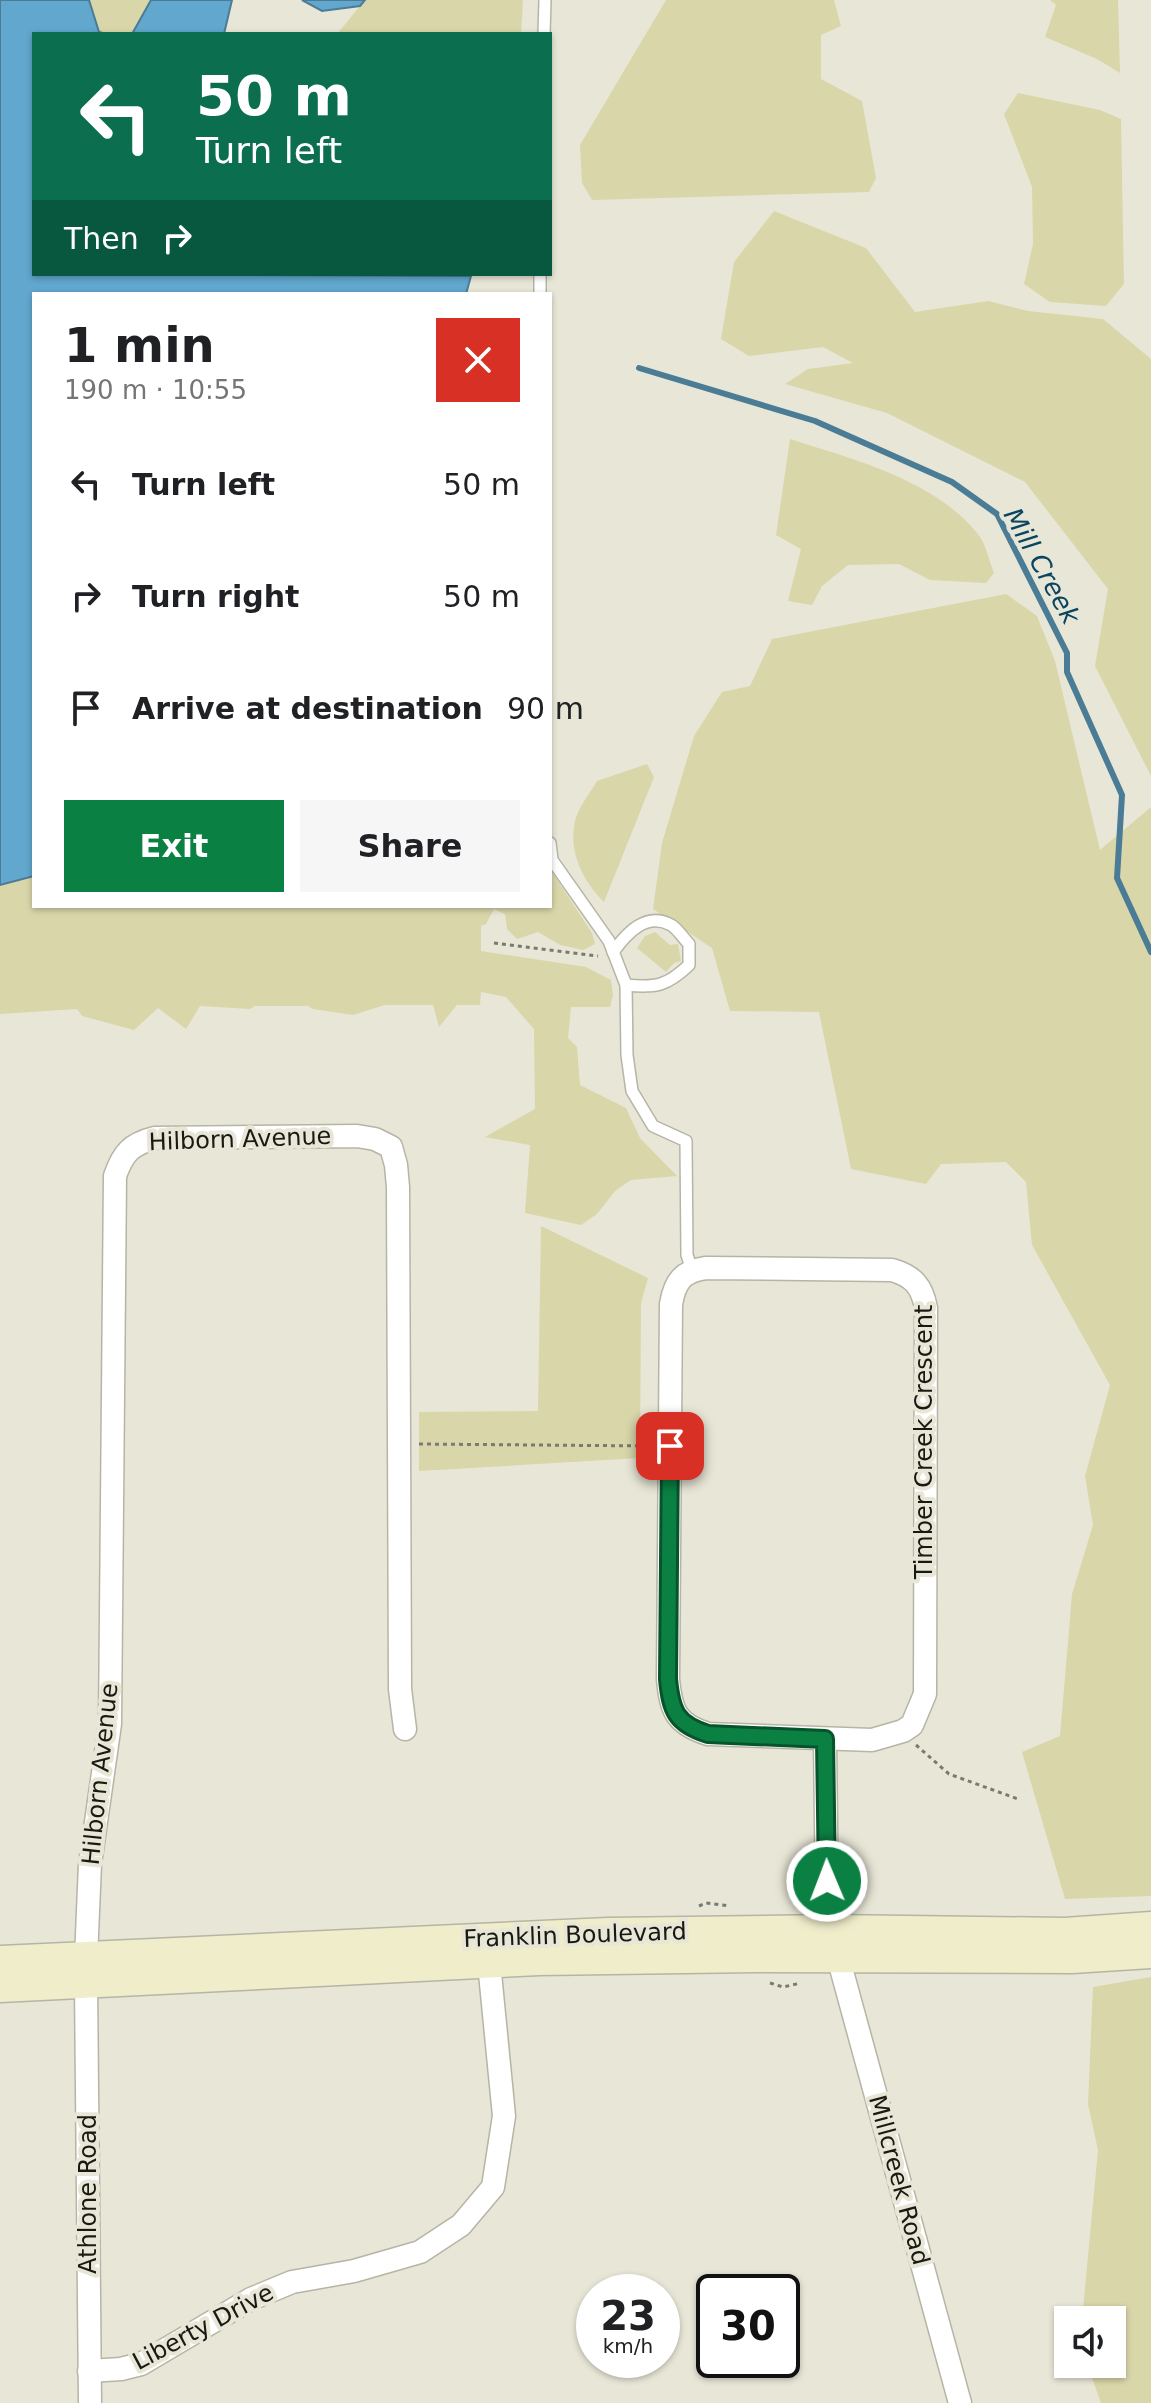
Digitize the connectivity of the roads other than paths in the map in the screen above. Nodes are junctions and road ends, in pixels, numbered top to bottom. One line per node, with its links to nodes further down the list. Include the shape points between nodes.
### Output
1 (545, 0): 2 (lane)
2 (544, 32)
3 (552, 860): 4 (lane)
4 (613, 952): 5 (lane); 5 (lane, via 630,930 651,921 671,925 689,944 689,965 672,981)
5 (626, 985): 6 (lane, via 632,1091 653,1126 686,1141 687,1255)
6 (692, 1270): 8 (street, via 680,1279 671,1304 670,1699 676,1717 690,1729 708,1734); 8 (street, Timber Creek Crescent, via 892,1270 914,1280 924,1293 925,1694 912,1725 903,1731 872,1740)
7 (405, 1729): 14 (street, Hilborn Avenue, via 400,1689 398,1187 391,1147 357,1136 155,1138 136,1143 122,1156 115,1176 110,1724 90,1864)
8 (825, 1739): 10 (street, via 827,1909)
9 (1151, 1927): 10 (main road, Franklin Boulevard)
10 (835, 1943): 11 (main road, Franklin Boulevard, via 1028,1959); 13 (main road, Franklin Boulevard); 14 (main road, Franklin Boulevard, via 513,1936); 18 (street, Millcreek Road)
11 (1151, 1953)
12 (0, 1961): 14 (main road, Franklin Boulevard)
13 (489, 1963): 14 (main road, Franklin Boulevard); 16 (street, Liberty Drive, via 504,2116 493,2187 461,2225 420,2252 292,2282 251,2299 141,2364)
14 (86, 1971): 15 (main road, Franklin Boulevard); 16 (street, Athlone Road)
15 (0, 1987)
16 (89, 2371): 17 (street, Athlone Road)
17 (90, 2403)
18 (960, 2403)

